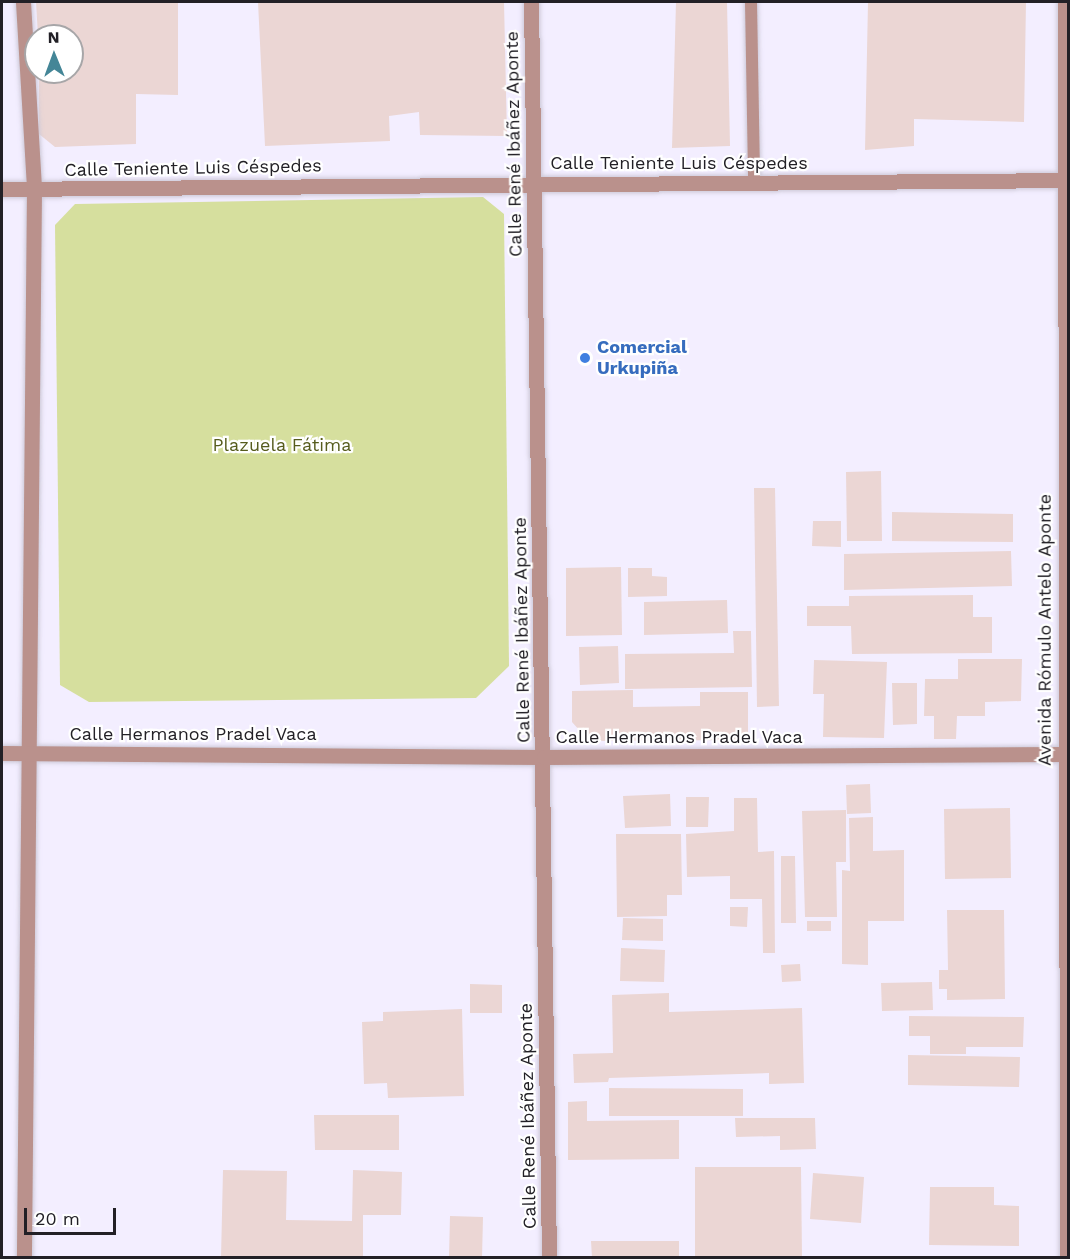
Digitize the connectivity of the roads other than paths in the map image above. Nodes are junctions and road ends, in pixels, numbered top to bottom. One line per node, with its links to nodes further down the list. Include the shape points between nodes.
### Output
1 (22, 2): 9 (street)
2 (531, 2): 7 (street, Calle René Ibáñez Aponte)
3 (751, 2): 6 (lane)
4 (1065, 2): 5 (street, Avenida Rómulo Antelo Aponte)
5 (1066, 180): 6 (street, Calle Teniente Luis Céspedes); 12 (street, Avenida Rómulo Antelo Aponte)
6 (754, 182): 7 (street, Calle Teniente Luis Céspedes)
7 (533, 184): 9 (street, Calle Teniente Luis Céspedes); 13 (street, Calle René Ibáñez Aponte)
8 (2, 189): 9 (street, Calle Teniente Luis Céspedes)
9 (34, 189): 11 (street)
10 (2, 753): 11 (street, Calle Hermanos Pradel Vaca)
11 (31, 753): 13 (street, Calle Hermanos Pradel Vaca); 14 (street)
12 (1066, 754): 13 (street, Calle Hermanos Pradel Vaca); 16 (street, Avenida Rómulo Antelo Aponte)
13 (544, 757): 15 (street, Calle René Ibáñez Aponte)
14 (24, 1257)
15 (549, 1257)
16 (1067, 1257)

